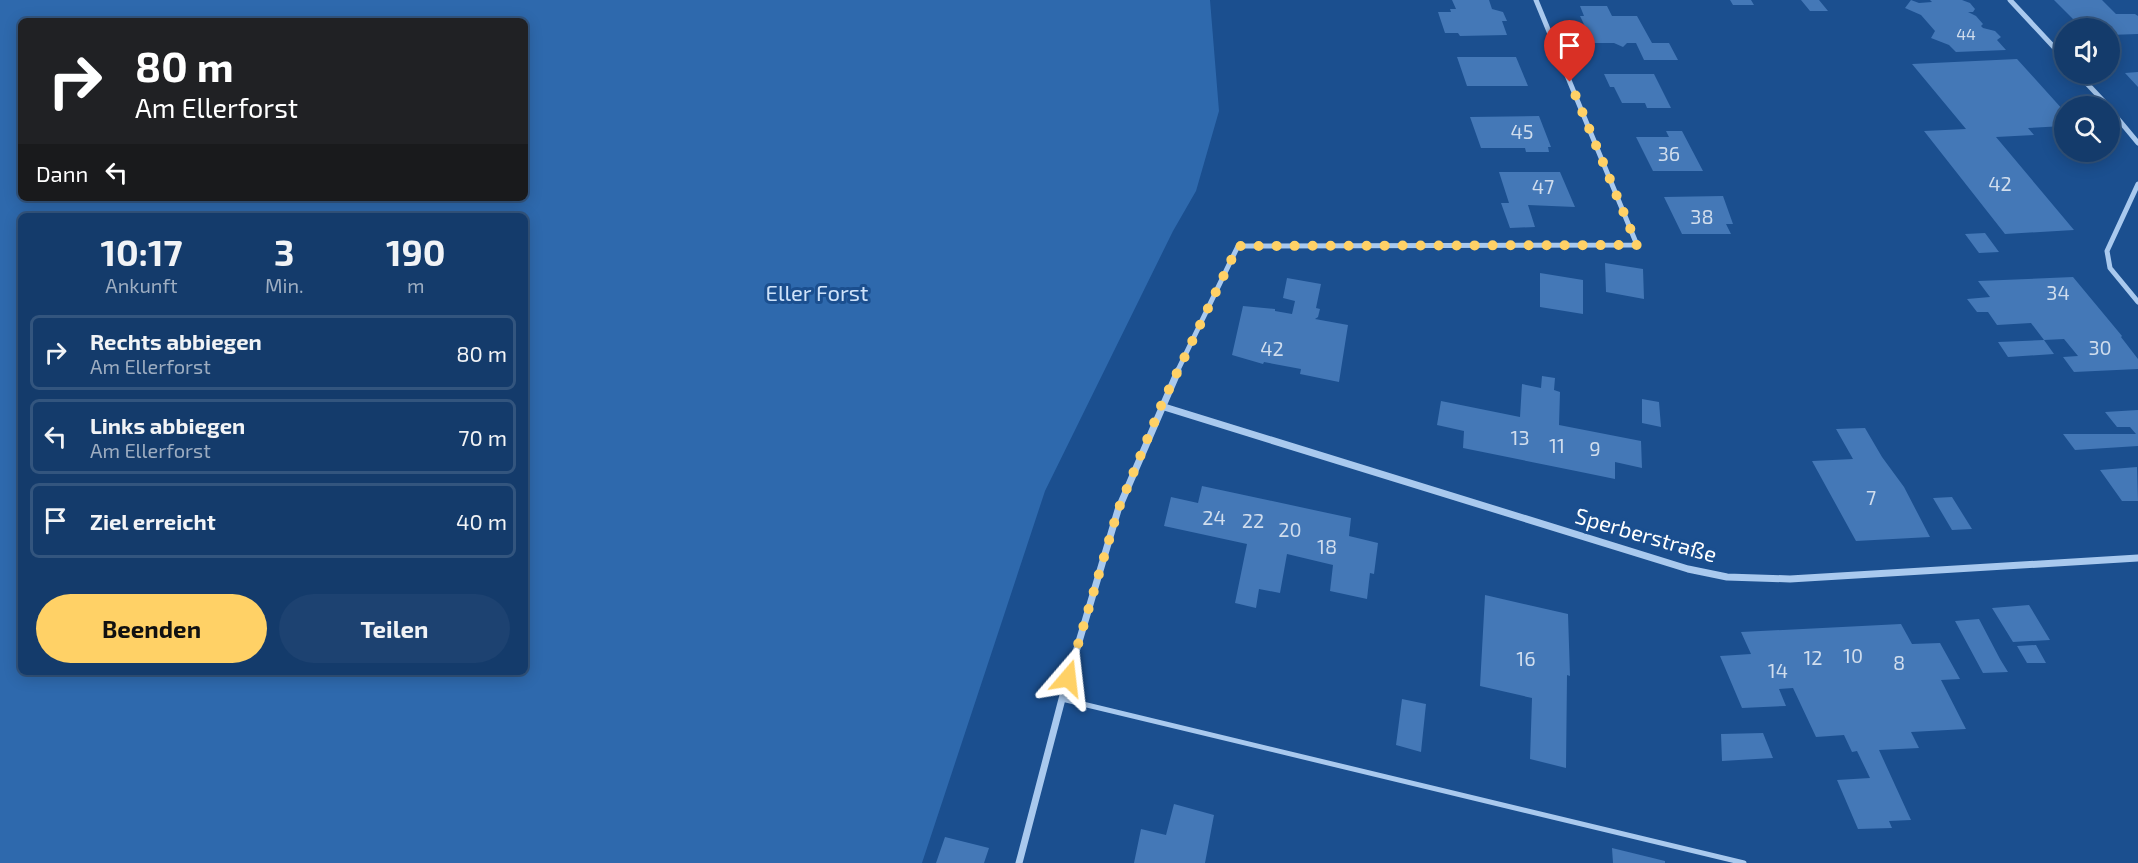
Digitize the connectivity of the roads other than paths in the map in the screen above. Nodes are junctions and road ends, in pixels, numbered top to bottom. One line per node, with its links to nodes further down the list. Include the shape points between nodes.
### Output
1 (1536, 0): 10 (street, via 1637,245 1238,246)
2 (2010, 0): 3 (street)
3 (2054, 47)
4 (2087, 84): 5 (street)
5 (2098, 96)
6 (2120, 121): 7 (street)
7 (2138, 143)
8 (2138, 184): 9 (street, via 2107,251 2110,268)
9 (2138, 302)
10 (1161, 406): 11 (street, Sperberstraße, via 1727,578 1790,579); 12 (street, via 1118,510)
11 (2138, 558)
12 (1062, 699): 13 (street); 14 (lane)
13 (1019, 863)
14 (1744, 863)

